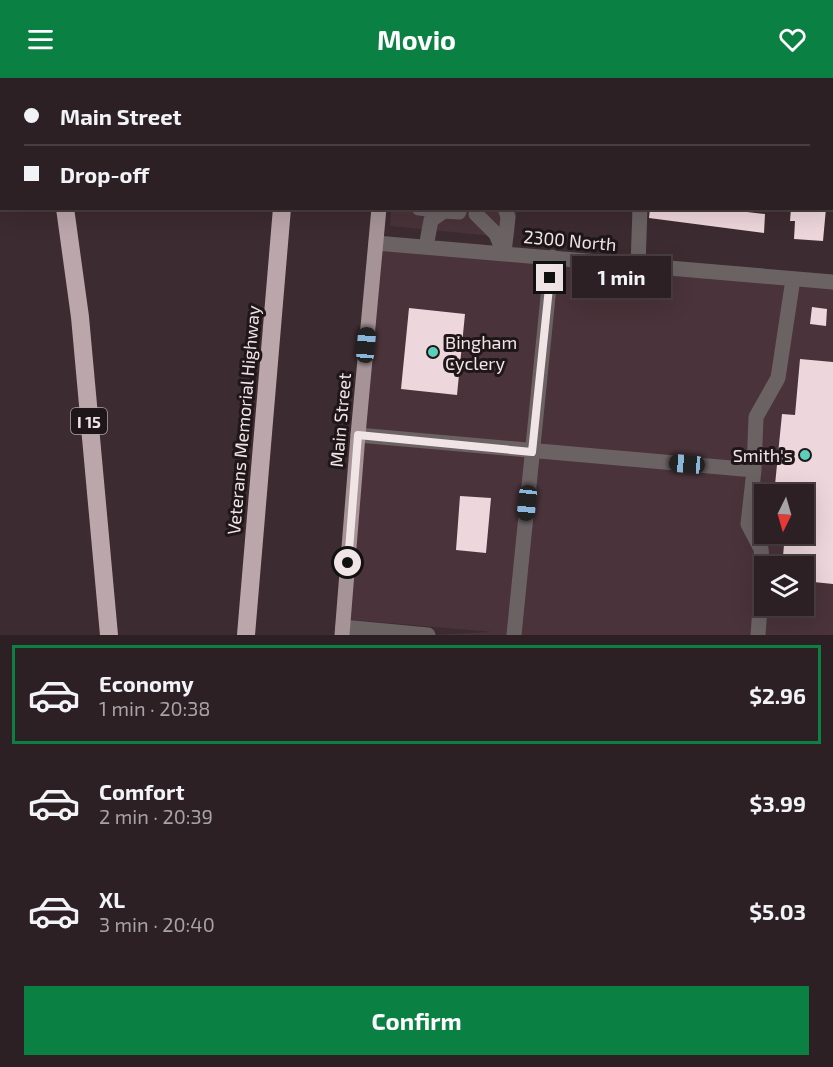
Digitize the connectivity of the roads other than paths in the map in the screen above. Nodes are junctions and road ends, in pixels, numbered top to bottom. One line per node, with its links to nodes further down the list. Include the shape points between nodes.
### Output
1 (65, 210): 20 (highway, I 15, via 80,317)
2 (282, 210): 21 (highway, Veterans Memorial Highway)
3 (379, 210): 8 (main road, Main Street)
4 (435, 210): 9 (street, via 451,212 431,220)
5 (506, 210): 10 (street)
6 (640, 210): 12 (street)
7 (476, 214): 10 (street, via 496,234)
8 (376, 243): 9 (street, 2300 North); 15 (main road, Main Street)
9 (426, 247): 10 (street, 2300 North)
10 (504, 253): 11 (street, 2300 North)
11 (552, 257): 12 (street, 2300 North); 16 (street)
12 (638, 266): 13 (street, 2300 North)
13 (793, 279): 14 (street, 2300 North); 17 (street, via 778,378 756,417)
14 (833, 282)
15 (358, 435): 16 (street); 18 (main road, Main Street)
16 (532, 452): 17 (street); 23 (street)
17 (753, 470): 24 (street, via 748,524 761,549 763,569)
18 (342, 631): 19 (street)
19 (407, 634): 22 (street)
20 (109, 635)
21 (246, 635)
22 (428, 635)
23 (514, 635)
24 (758, 635)

